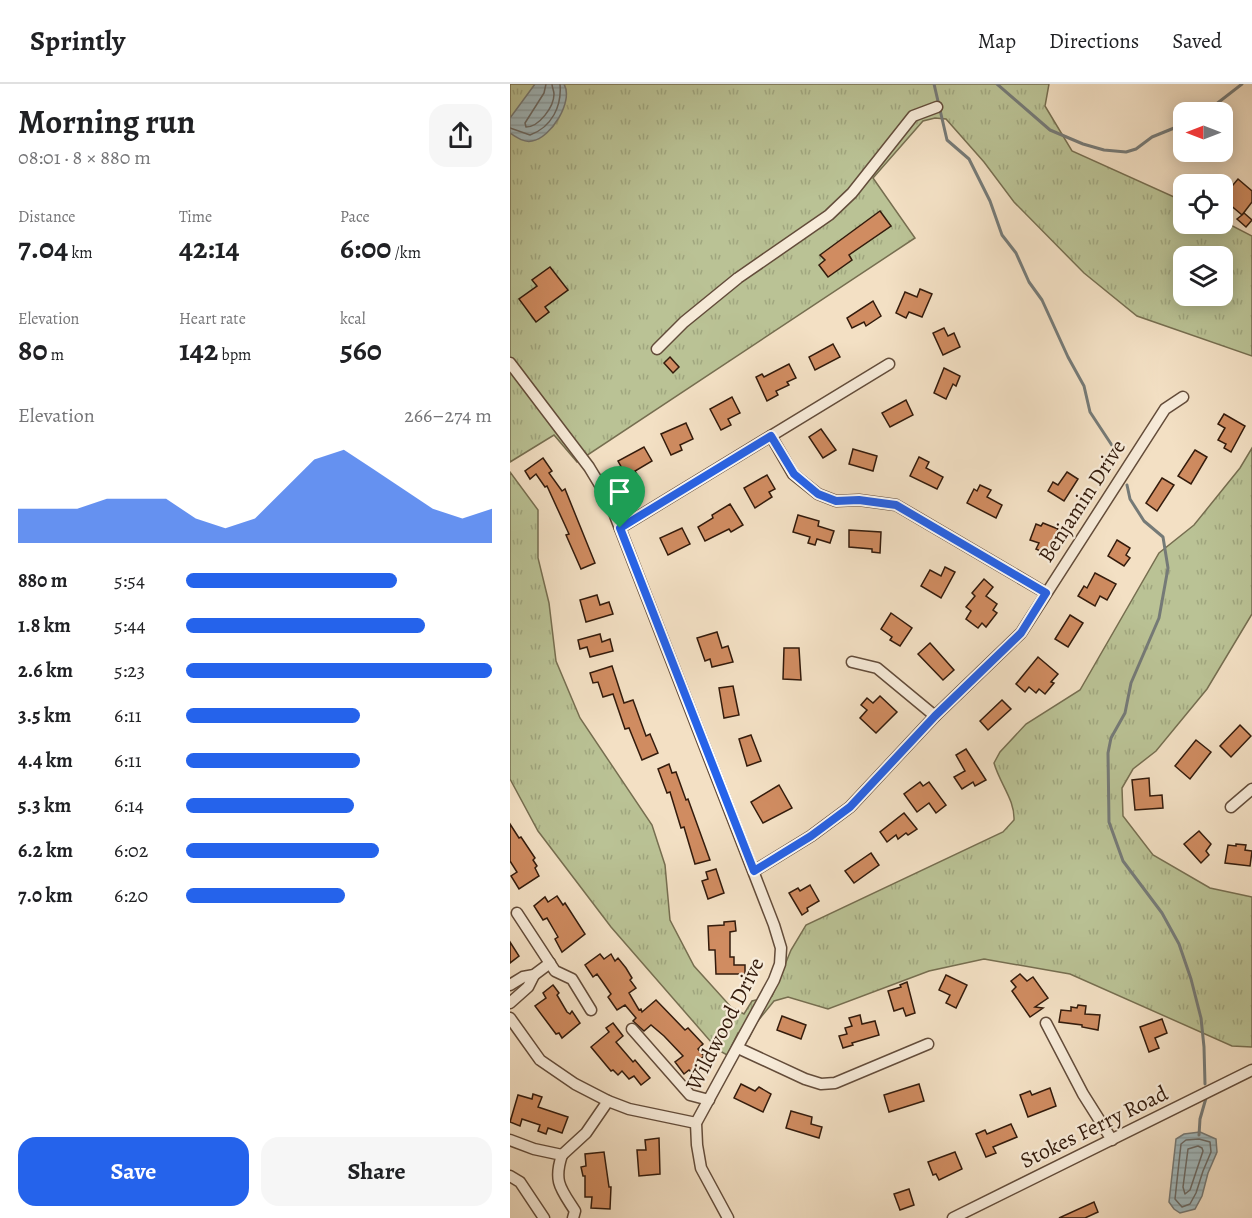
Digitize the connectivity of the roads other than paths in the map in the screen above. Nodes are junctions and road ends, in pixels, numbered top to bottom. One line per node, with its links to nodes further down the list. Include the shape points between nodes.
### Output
1 (937, 107): 2 (street, via 913,116 852,193 829,215 738,278)
2 (657, 349)
3 (510, 363): 7 (street, Wildwood Drive, via 588,467 609,500)
4 (890, 364): 6 (street)
5 (1183, 397): 8 (street, Benjamin Drive, via 1165,409)
6 (771, 436): 7 (street); 8 (street, via 794,474 818,494 836,501 896,505)
7 (620, 528): 13 (street, Wildwood Drive)
8 (1046, 593): 10 (street, Benjamin Drive, via 1021,633)
9 (852, 662): 10 (street, via 877,668)
10 (935, 716): 13 (street, Benjamin Drive, via 850,807)
11 (1252, 789): 12 (street)
12 (1231, 807)
13 (754, 871): 24 (street, Wildwood Drive, via 782,948 774,980)
14 (517, 913): 15 (street)
15 (550, 963): 16 (street); 19 (street, via 555,971 572,978)
16 (534, 975): 17 (street, via 523,976); 18 (street, via 528,987)
17 (510, 985)
18 (510, 1003)
19 (591, 1010)
20 (510, 1018): 27 (street, via 540,1060)
21 (1046, 1023): 30 (street)
22 (632, 1029): 26 (street, via 690,1095)
23 (928, 1044): 24 (street, via 835,1083 821,1084)
24 (738, 1048): 26 (street, Wildwood Drive)
25 (1252, 1070): 30 (street, Stokes Ferry Road)
26 (709, 1100): 28 (street, Wildwood Drive)
27 (608, 1101): 28 (street); 31 (street, via 586,1133)
28 (696, 1123): 35 (street, Wildwood Drive, via 701,1168)
29 (510, 1140): 31 (street)
30 (1112, 1140): 36 (street, Stokes Ferry Road)
31 (562, 1155): 34 (street, via 557,1183 575,1211)
32 (510, 1176): 33 (street, via 520,1182)
33 (544, 1218)
34 (573, 1218)
35 (728, 1218)
36 (953, 1218)

